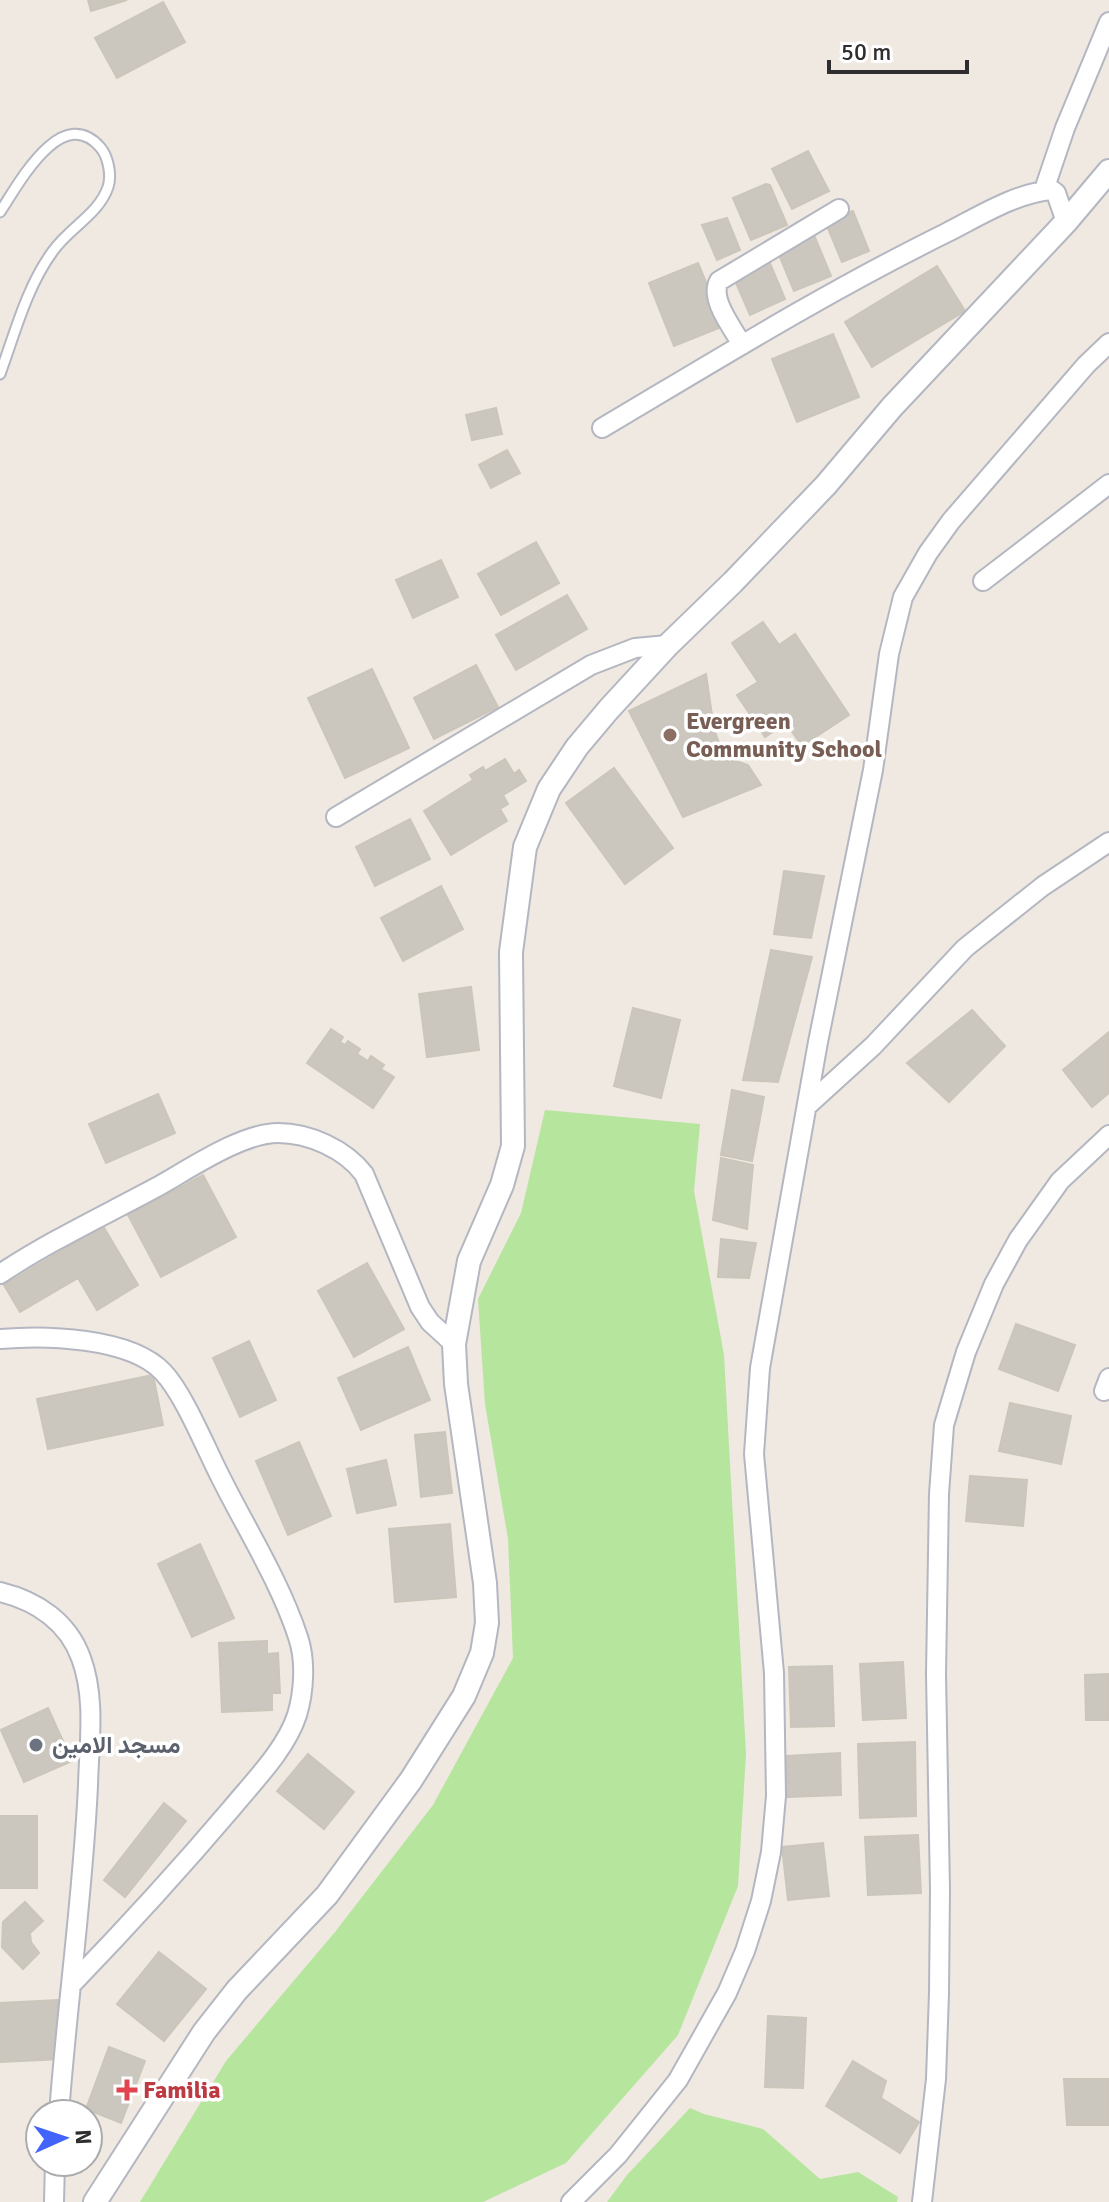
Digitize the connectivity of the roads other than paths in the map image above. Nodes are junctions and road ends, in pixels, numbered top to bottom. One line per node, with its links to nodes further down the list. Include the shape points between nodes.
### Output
1 (1109, 22): 3 (street)
2 (1109, 171): 6 (street)
3 (1044, 190): 6 (street, via 1055,191); 8 (street, via 901,255)
4 (839, 209): 8 (street, via 719,281 716,297)
5 (0, 212): 9 (lane, via 39,153 65,135 87,136 101,148 110,183 103,199 53,249 35,280)
6 (1066, 222): 13 (street, via 826,485)
7 (1109, 343): 16 (street, via 951,521 903,597)
8 (742, 345): 10 (street)
9 (0, 374)
10 (602, 428)
11 (1109, 484): 12 (street)
12 (983, 581)
13 (668, 645): 14 (street, via 635,648 591,665); 20 (street, via 577,747 549,789 525,847 511,952 513,1146 469,1261)
14 (336, 817)
15 (1109, 842): 16 (street, via 965,948 873,1046)
16 (807, 1106): 27 (street, via 772,1291 755,1424 776,1744 774,1824 761,1901 727,1993 678,2080 618,2155)
17 (1109, 1135): 28 (street, via 1060,1181 1018,1240 966,1352 944,1425 936,1674 939,2007)
18 (0, 1274): 20 (street, via 223,1151 254,1137 305,1136 340,1152 364,1174 420,1307)
19 (0, 1339): 22 (street, via 76,1339 121,1350 162,1371 185,1407 299,1639 303,1691 288,1735 163,1889)
20 (454, 1344): 26 (street, via 485,1583 487,1623 476,1672 411,1780 327,1895 204,2032)
21 (0, 1592): 22 (street, via 53,1616 70,1635 88,1681 85,1849)
22 (72, 1984): 23 (street)
23 (61, 2098)
24 (55, 2178): 25 (street)
25 (54, 2202)
26 (95, 2202)
27 (571, 2202)
28 (922, 2202)

